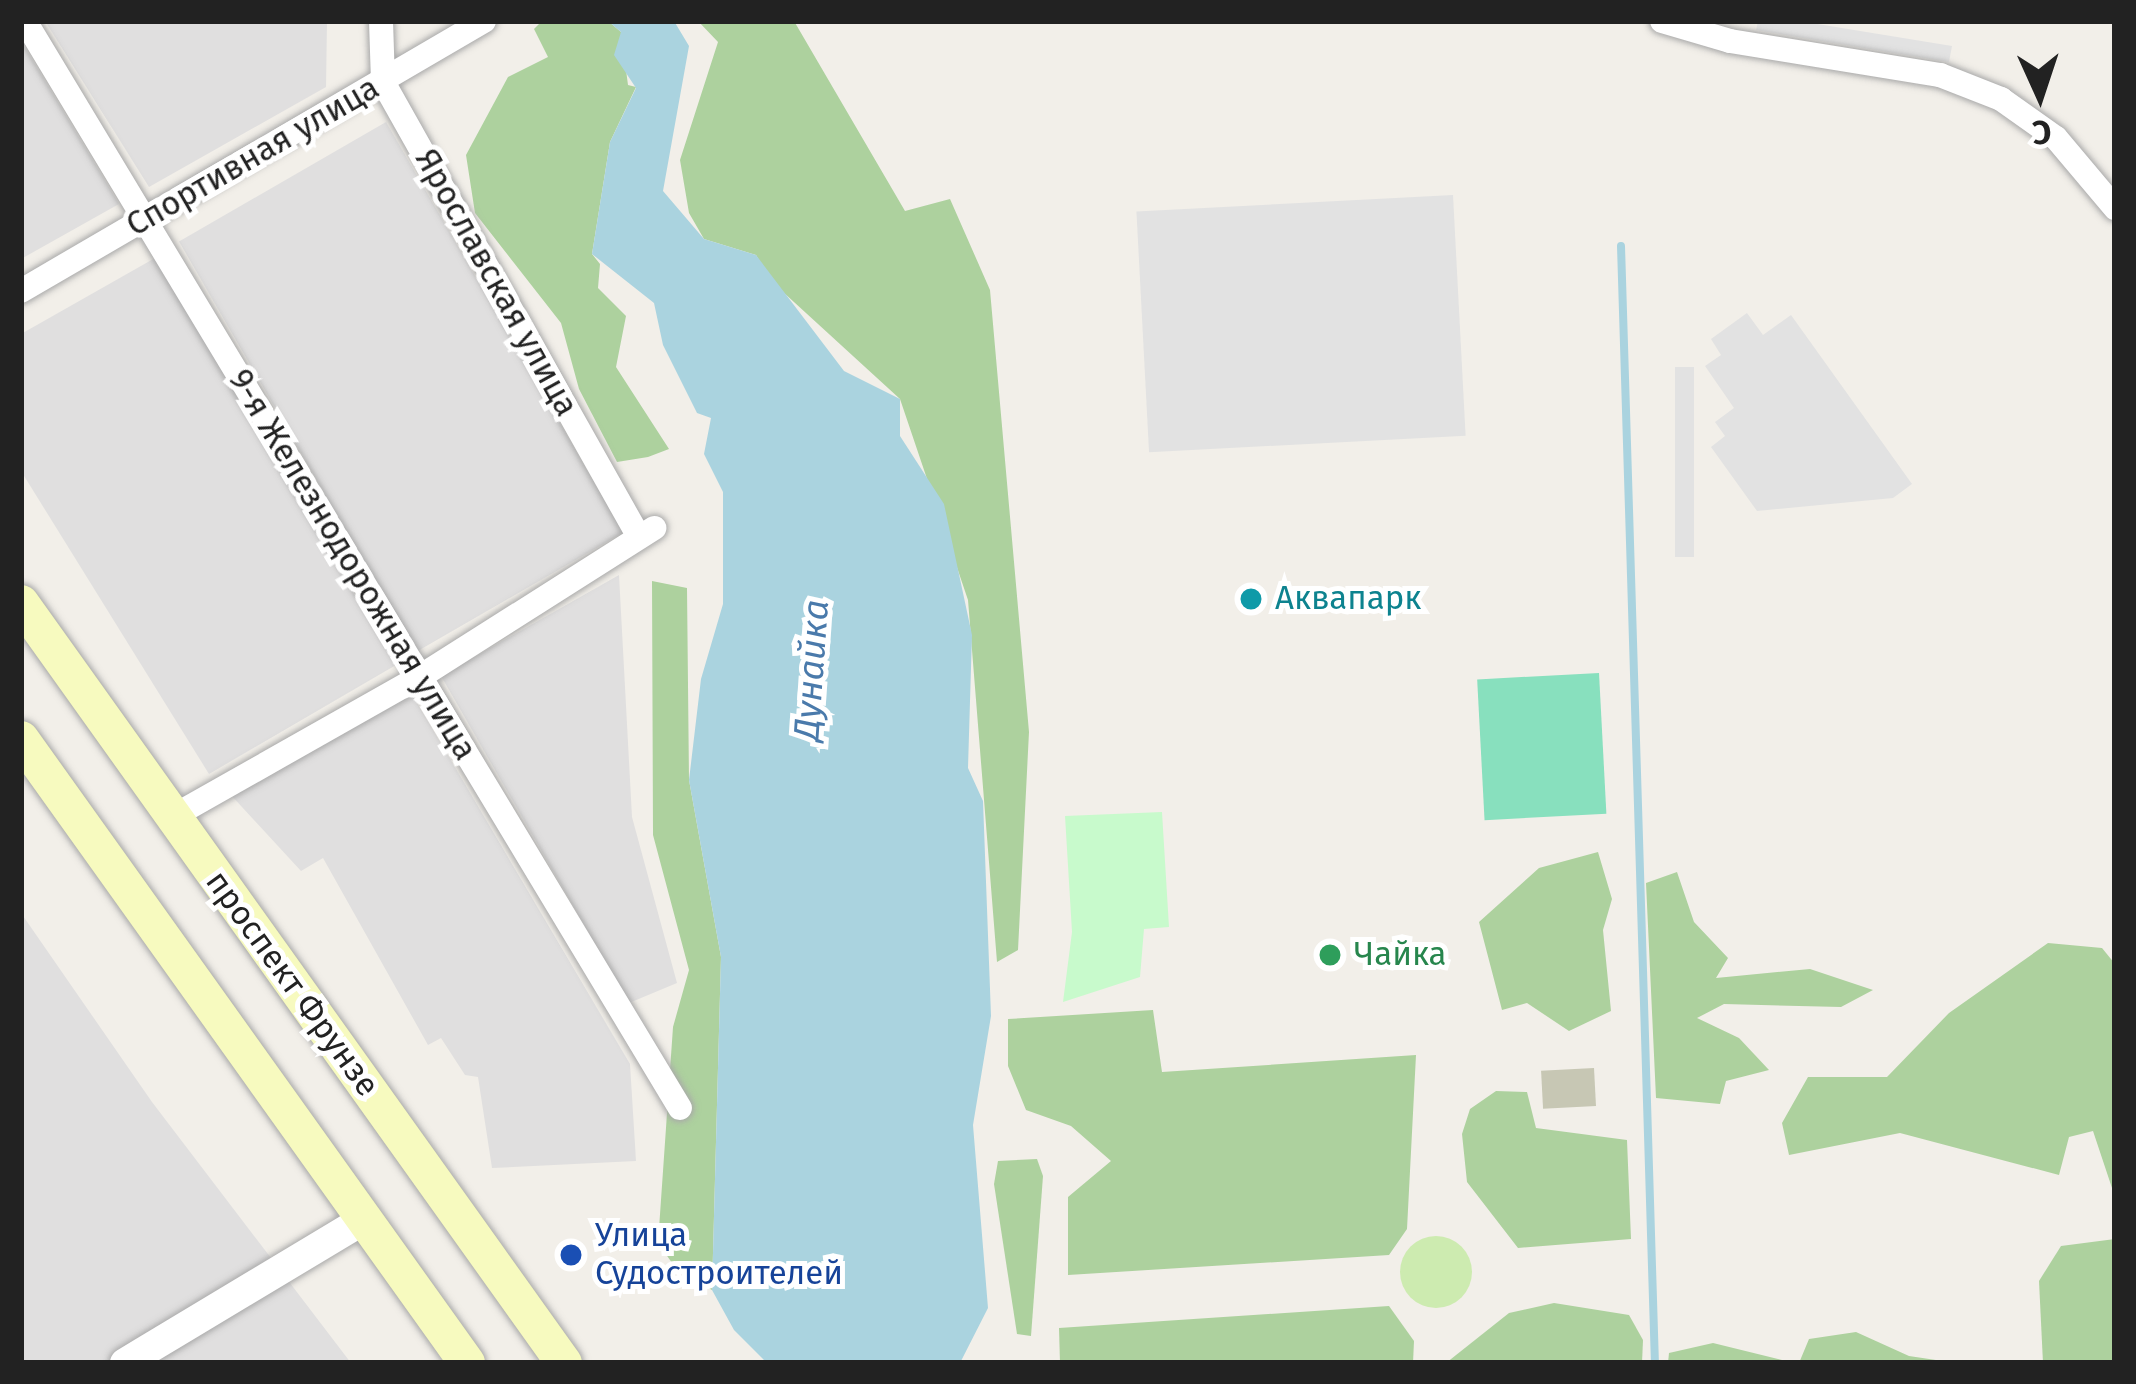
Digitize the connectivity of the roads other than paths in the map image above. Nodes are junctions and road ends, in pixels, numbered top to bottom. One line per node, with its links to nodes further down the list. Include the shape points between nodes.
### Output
1 (25, 21): 7 (street, 9-я Железнодорожная улица)
2 (380, 21): 5 (street, Ярославская улица)
3 (484, 21): 5 (street, Спортивная улица)
4 (1662, 21): 6 (street, via 1730,41 1940,75 2001,99 2056,138)
5 (383, 82): 7 (street, Спортивная улица); 10 (street, Ярославская улица, via 647,533)
6 (2115, 208)
7 (145, 219): 8 (street, Спортивная улица); 10 (street, 9-я Железнодорожная улица)
8 (21, 291)
9 (21, 603): 12 (main road, проспект Фрунзе)
10 (418, 678): 12 (street); 13 (street, 9-я Железнодорожная улица)
11 (21, 739): 14 (main road)
12 (172, 817): 17 (main road, проспект Фрунзе)
13 (680, 1108)
14 (363, 1220): 15 (street); 16 (main road)
15 (125, 1363)
16 (467, 1363)
17 (564, 1363)

